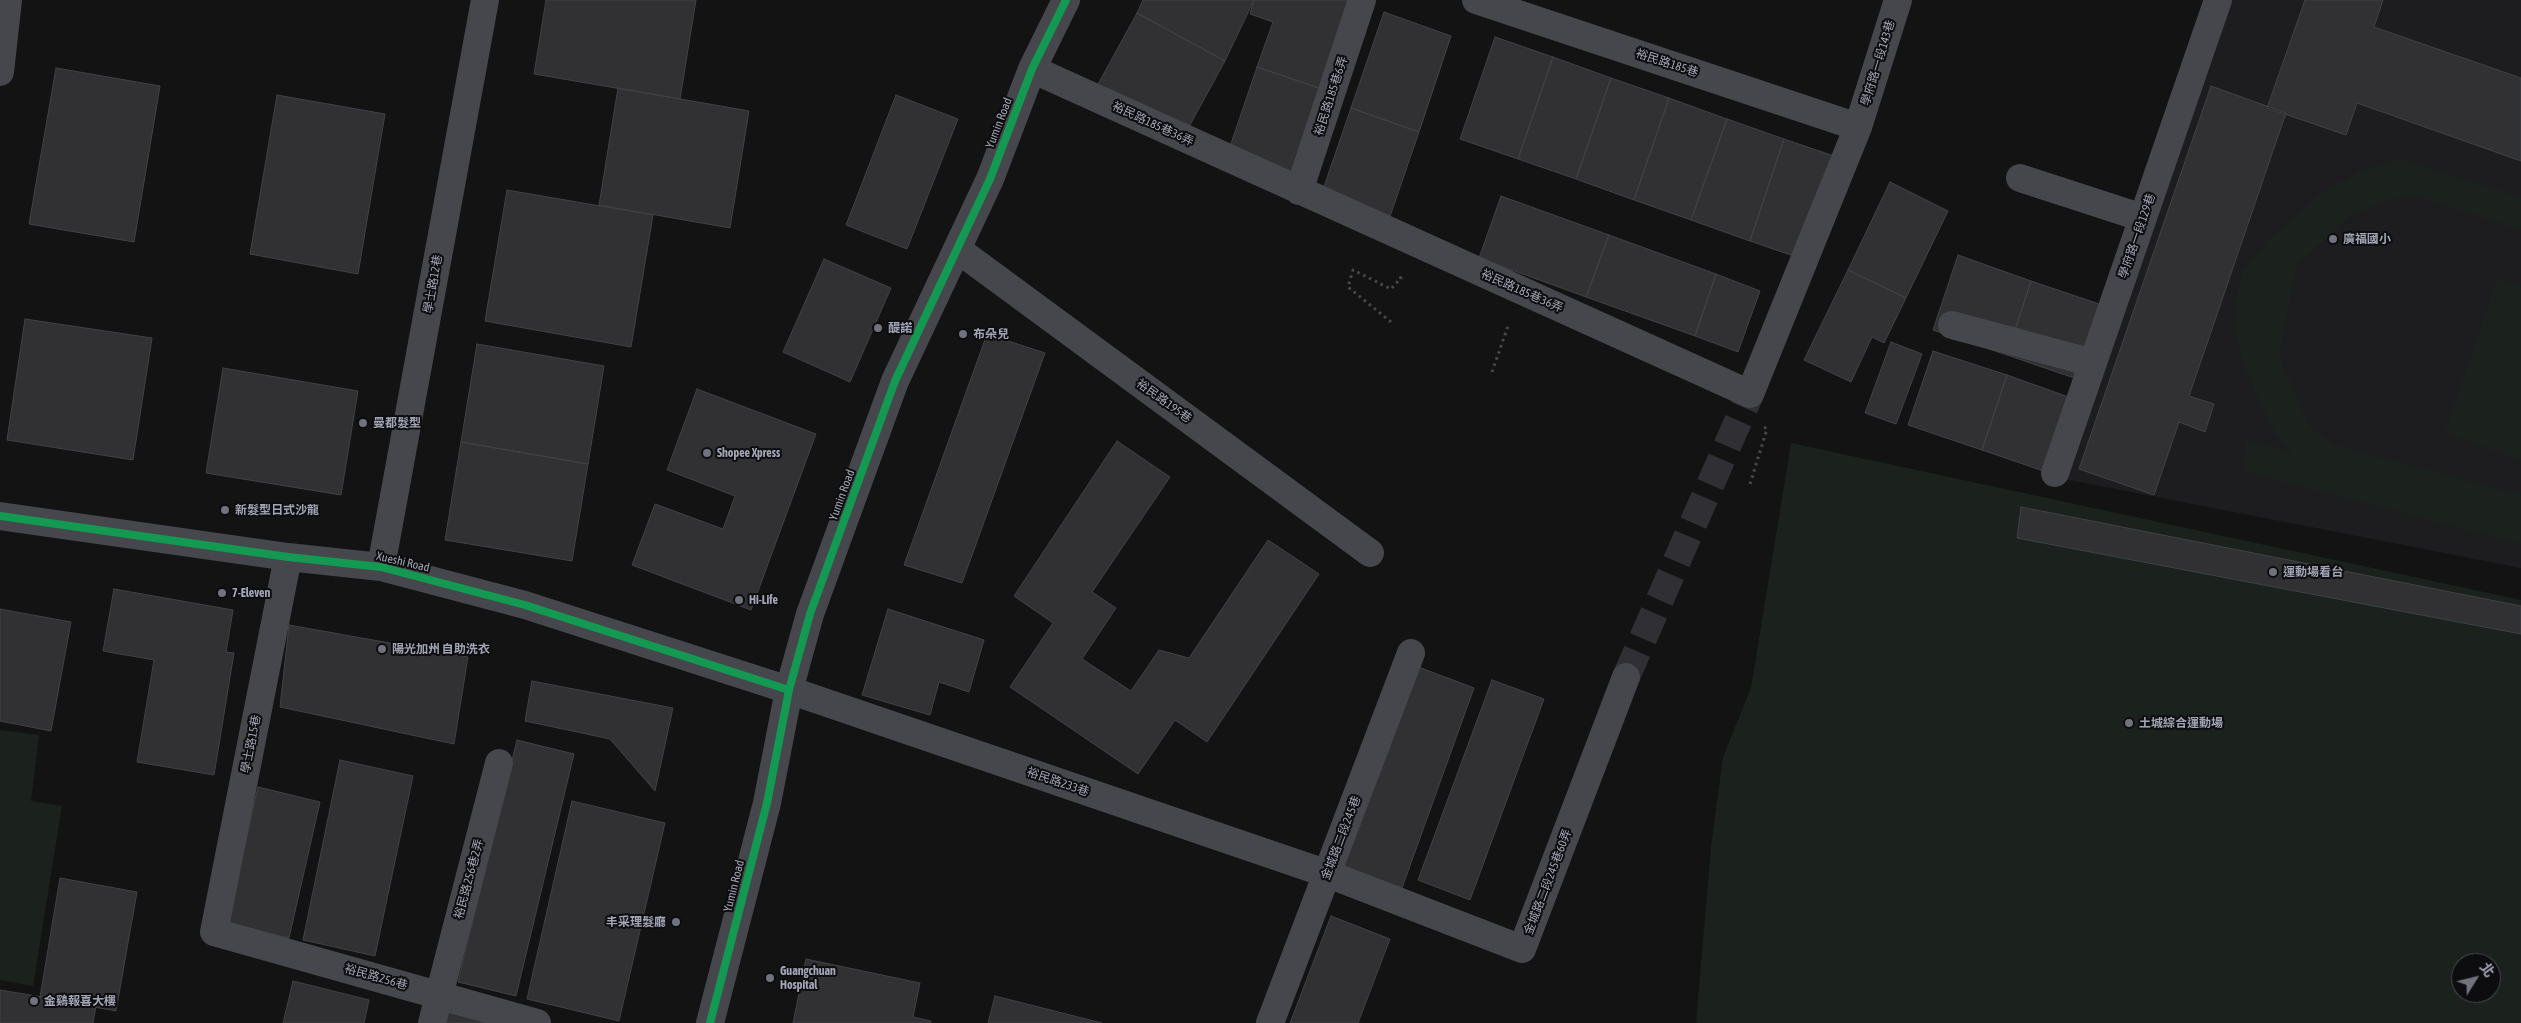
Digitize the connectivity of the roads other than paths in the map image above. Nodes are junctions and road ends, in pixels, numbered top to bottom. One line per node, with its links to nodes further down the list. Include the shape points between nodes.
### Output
1 (8, 0): 9 (street)
2 (485, 0): 21 (street, 學士路12巷)
3 (1066, 0): 8 (street, Yumin Road)
4 (1362, 0): 12 (street, 裕民路185巷6弄)
5 (1476, 0): 10 (street, 裕民路185巷)
6 (1898, 0): 10 (street, 學府路一段143巷)
7 (2218, 0): 13 (street, 學府路一段129巷)
8 (1032, 69): 12 (street, 裕民路185巷36弄); 14 (street, Yumin Road, via 990,179)
9 (0, 72)
10 (1858, 127): 12 (street, 裕民路185巷36弄, via 1750,394)
11 (2020, 178): 13 (street)
12 (1299, 191)
13 (2143, 218): 16 (street, 學府路一段129巷)
14 (957, 249): 19 (street, 裕民路195巷); 24 (street, Yumin Road, via 895,381 810,614)
15 (1952, 325): 16 (street)
16 (2093, 363): 17 (street, 學府路一段129巷)
17 (2056, 473)
18 (0, 516): 20 (street, Xueshi Road)
19 (1370, 553)
20 (288, 557): 21 (street, Xueshi Road); 27 (street, 學士路15巷)
21 (381, 567): 24 (street, Xueshi Road, via 525,605)
22 (1411, 653): 26 (street, 金城路二段245巷)
23 (1626, 677): 26 (street, 金城路二段245巷60弄, via 1522,949)
24 (788, 690): 26 (street, 裕民路233巷); 31 (street, Yumin Road, via 767,803)
25 (499, 763): 28 (street, 裕民路256巷2弄)
26 (1328, 874): 32 (street, 金城路二段245巷)
27 (214, 932): 28 (street, 裕民路256巷)
28 (439, 995): 29 (street, 裕民路256巷2弄); 30 (street, 裕民路256巷)
29 (432, 1023)
30 (537, 1023)
31 (710, 1023)
32 (1270, 1023)

